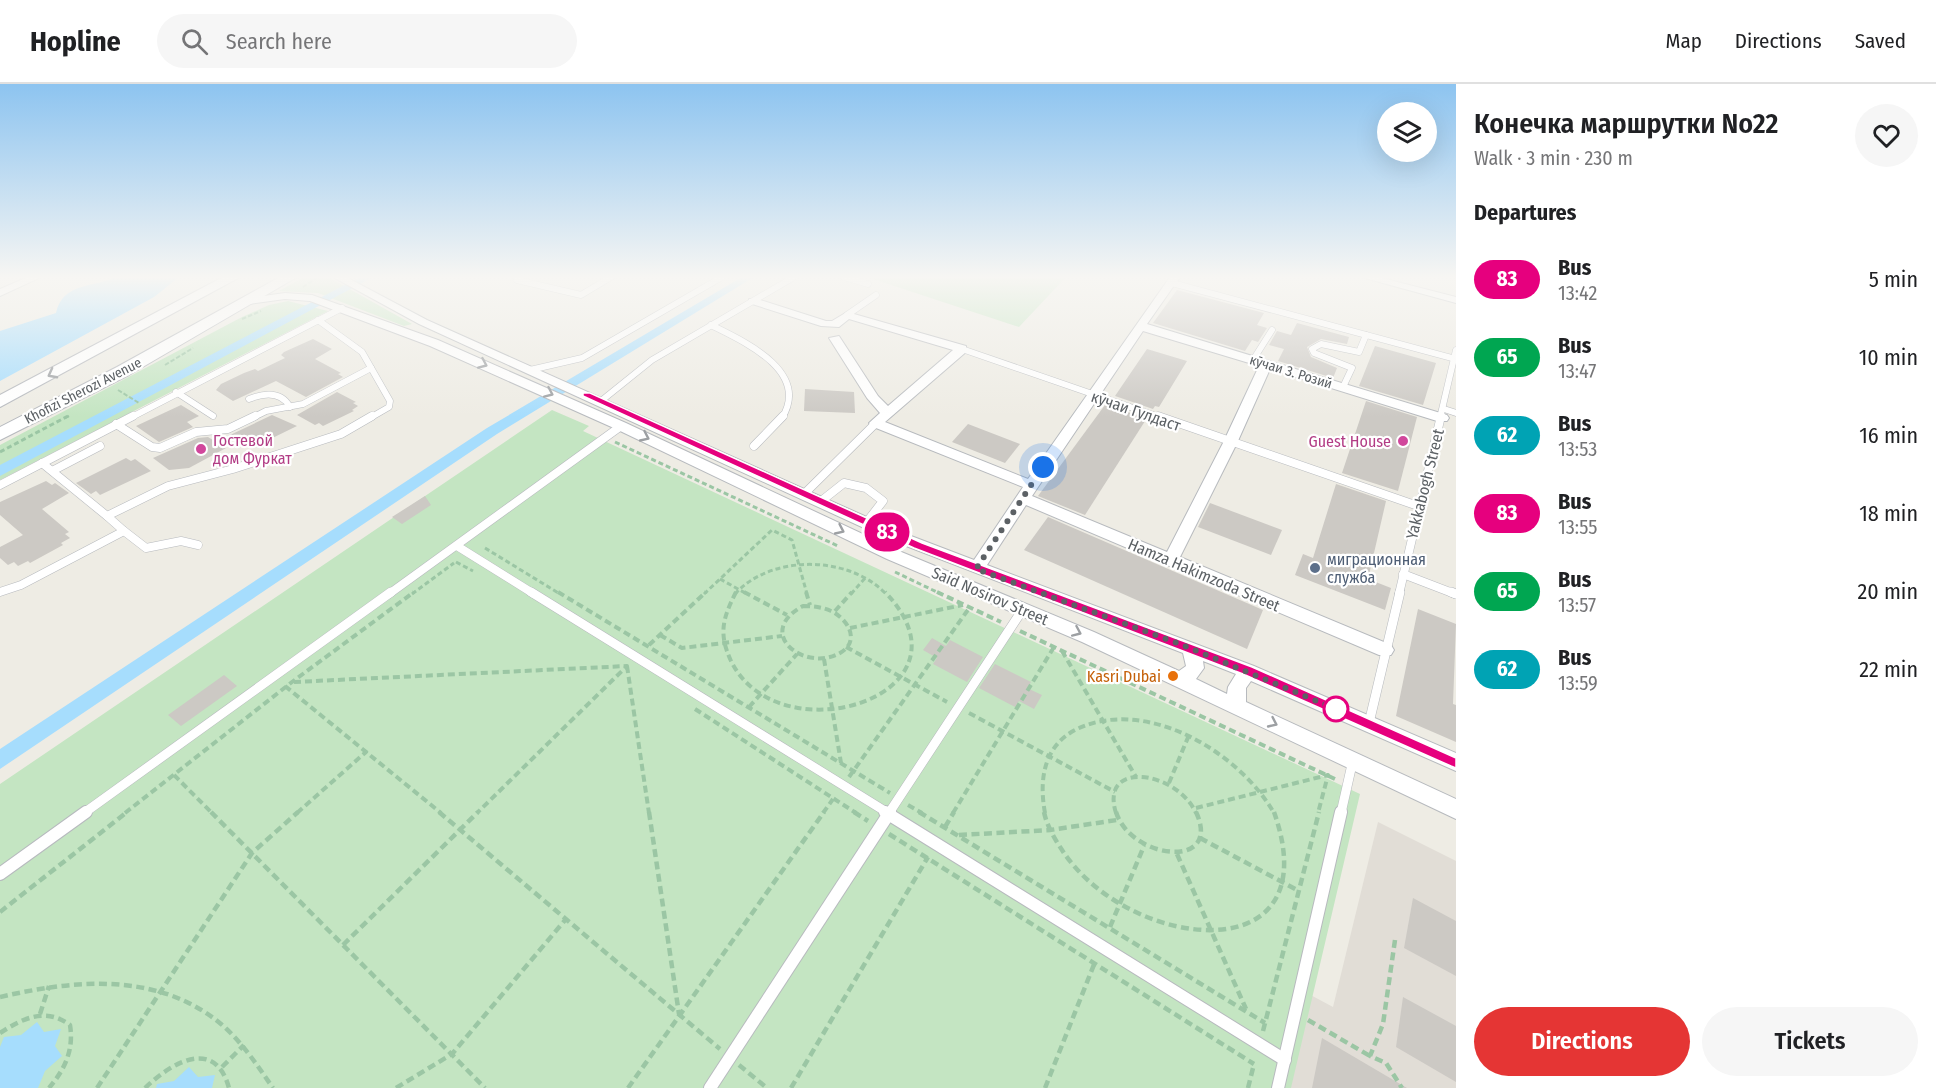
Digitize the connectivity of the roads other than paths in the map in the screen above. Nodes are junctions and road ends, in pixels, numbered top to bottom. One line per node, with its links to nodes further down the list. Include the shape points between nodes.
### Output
1 (146, 324): 19 (main road, Khofizi Sherozi Avenue)
2 (208, 324): 22 (main road, Khofizi Sherozi Avenue)
3 (310, 324): 25 (lane)
4 (324, 324): 21 (lane, via 358,348)
5 (384, 324): 14 (street, Said Nosirov Street)
6 (420, 324): 14 (street)
7 (427, 324): 23 (street)
8 (641, 324): 23 (lane, via 582,358 539,366)
9 (878, 324): 17 (street)
10 (1327, 324): 15 (lane)
11 (711, 325): 28 (lane); 40 (lane, via 762,351 777,366 788,386 786,412)
12 (1140, 326): 20 (street, кӯчаи З. Розий); 26 (street)
13 (1272, 330): 20 (lane)
14 (405, 332): 28 (street, Said Nosirov Street, one-way to 28, via 525,382)
15 (1366, 335): 18 (lane); 24 (lane, via 1359,352 1321,344 1312,349 1352,368)
16 (835, 338): 34 (street, via 873,398)
17 (962, 349): 26 (lane, кӯчаи Гулдаст); 34 (street)
18 (1455, 355): 31 (lane, Yakkabogh Street)
19 (87, 356): 22 (main road, via 86,364 94,369); 29 (main road, Khofizi Sherozi Avenue, one-way to 29)
20 (1259, 362): 24 (street, кӯчаи З. Розий); 38 (street)
21 (371, 368): 30 (lane, via 310,401); 48 (lane, via 390,405 360,424 333,437 159,489)
22 (123, 371): 36 (main road, Khofizi Sherozi Avenue)
23 (534, 372): 28 (street)
24 (1343, 387): 31 (street, кӯчаи З. Розий)
25 (176, 392): 33 (lane); 35 (lane)
26 (1091, 395): 38 (lane, кӯчаи Гулдаст); 44 (street)
27 (249, 399): 30 (lane, via 273,394 284,398)
28 (587, 400): 37 (street, Said Nosirov Street); 45 (street, Said Nosirov Street)
29 (0, 402)
30 (290, 407): 35 (lane, via 266,411 228,429 196,432 160,448)
31 (1443, 413): 32 (lane); 46 (lane, Yakkabogh Street)
32 (1456, 413)
33 (213, 416)
34 (881, 418): 44 (street, Hamza Hakimzoda Street); 45 (lane)
35 (116, 424): 41 (lane)
36 (0, 434)
37 (619, 434): 47 (street, Said Nosirov Street, one-way to 47); 52 (lane, via 606,438)
38 (1230, 443): 46 (lane, кӯчаи Гулдаст); 53 (street)
39 (100, 446): 42 (lane)
40 (754, 446)
41 (42, 463): 42 (lane); 43 (lane)
42 (54, 471): 48 (lane)
43 (0, 485)
44 (1027, 492): 53 (street, Hamza Hakimzoda Street); 54 (street)
45 (803, 495): 47 (street, Said Nosirov Street)
46 (1418, 506): 55 (lane, Yakkabogh Street)
47 (819, 508): 49 (street, Said Nosirov Street); 49 (lane, via 844,483 867,489 883,501); 58 (street, Said Nosirov Street, one-way to 58)
48 (107, 516): 50 (lane)
49 (866, 523): 54 (street, Said Nosirov Street)
50 (124, 531): 51 (lane, via 146,548 181,541); 56 (lane, via 32,580)
51 (198, 545)
52 (457, 546): 68 (lane); 69 (lane)
53 (1170, 561): 60 (street, Hamza Hakimzoda Street)
54 (976, 569): 59 (street, Said Nosirov Street)
55 (1403, 574): 57 (lane); 60 (lane, Yakkabogh Street)
56 (0, 592)
57 (1456, 594)
58 (1023, 609): 62 (street, Said Nosirov Street, one-way to 62); 68 (lane)
59 (1191, 648): 61 (street, Said Nosirov Street); 62 (street, via 1195,668)
60 (1385, 650): 64 (lane, Yakkabogh Street)
61 (1248, 671): 63 (street, via 1237,687); 64 (street, Said Nosirov Street)
62 (1178, 679): 63 (street, Said Nosirov Street)
63 (1236, 706): 65 (street, Said Nosirov Street, one-way to 65)
64 (1369, 723): 66 (street, Said Nosirov Street)
65 (1353, 760): 67 (street, Said Nosirov Street); 70 (lane)
66 (1456, 762)
67 (1456, 809)
68 (889, 814): 70 (lane); 71 (lane)
69 (0, 874)
70 (1285, 1060): 72 (lane)
71 (710, 1088)
72 (1278, 1088)

